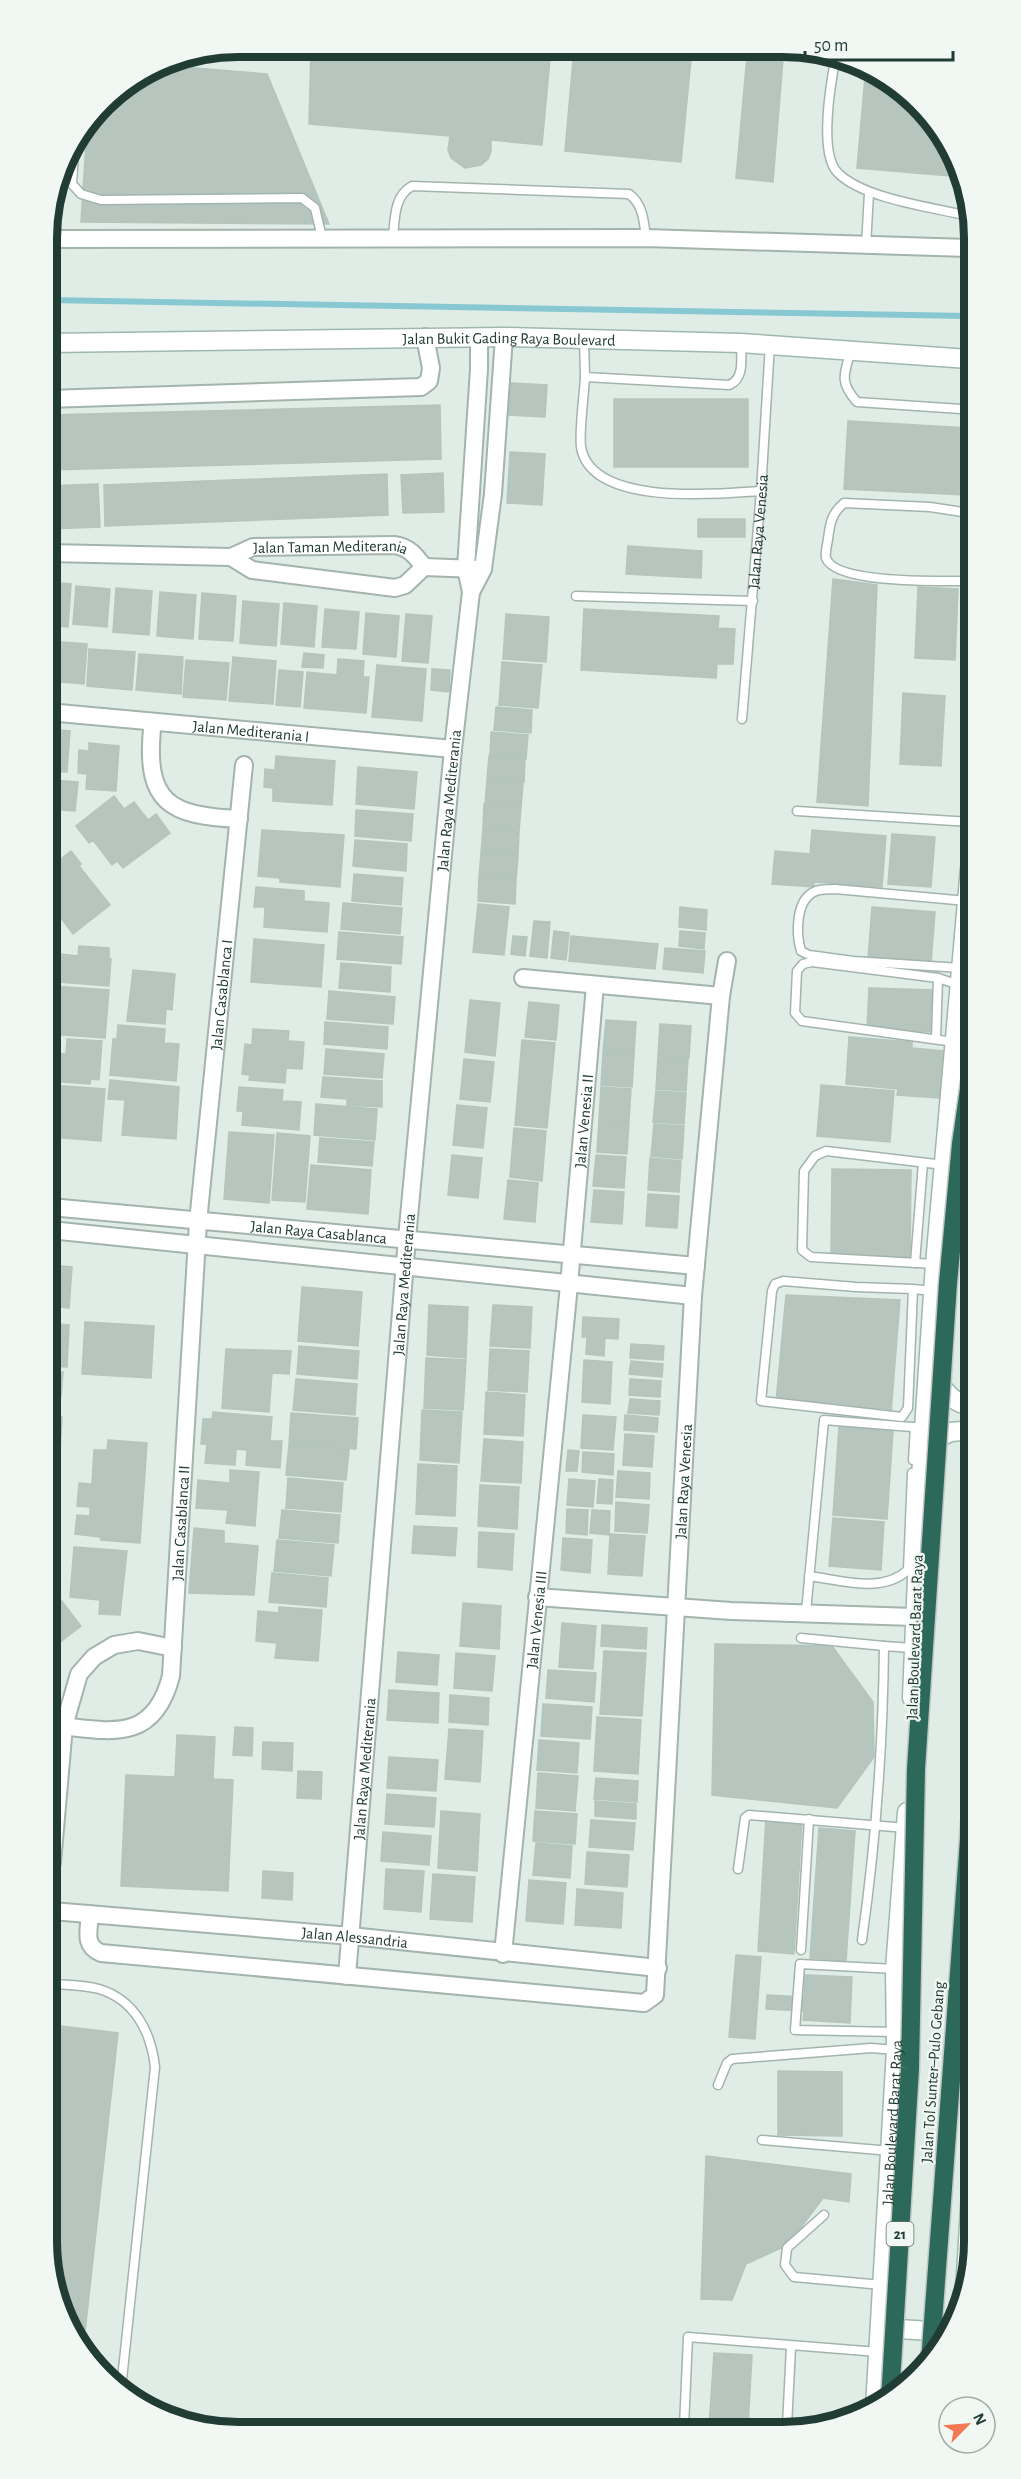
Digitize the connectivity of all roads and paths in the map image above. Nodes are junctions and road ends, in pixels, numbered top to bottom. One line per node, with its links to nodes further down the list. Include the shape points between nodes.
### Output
1 (835, 65): 3 (lane, via 827,142 830,159 837,173)
2 (71, 169): 6 (lane, via 72,184 81,194 101,200 302,198 315,208)
3 (869, 193): 4 (lane); 9 (lane)
4 (962, 215)
5 (393, 237): 6 (street); 7 (street); 7 (lane, via 397,204 412,186 629,194 636,199 643,215)
6 (322, 238): 8 (street)
7 (646, 238): 9 (street)
8 (57, 239)
9 (866, 246): 10 (street)
10 (964, 248)
11 (425, 337): 12 (main road, Jalan Bukit Gading Raya Boulevard); 15 (main road, Jalan Bukit Gading Raya Boulevard); 21 (street, via 431,368 429,381 421,387)
12 (479, 337): 13 (main road, Jalan Bukit Gading Raya Boulevard); 23 (street, Jalan Raya Mediterania)
13 (504, 337): 14 (main road, Jalan Bukit Gading Raya Boulevard); 24 (street, Jalan Raya Mediterania)
14 (584, 339): 16 (main road, Jalan Bukit Gading Raya Boulevard); 20 (lane)
15 (57, 343)
16 (741, 343): 17 (main road, Jalan Bukit Gading Raya Boulevard); 20 (lane, via 740,376 729,385)
17 (777, 345): 18 (main road, Jalan Bukit Gading Raya Boulevard); 25 (lane, Jalan Raya Venesia)
18 (843, 350): 19 (main road, Jalan Bukit Gading Raya Boulevard); 22 (lane, via 844,382 857,402)
19 (964, 359)
20 (585, 377): 25 (lane, via 581,447 594,472 629,488 677,493)
21 (57, 399)
22 (964, 410)
23 (474, 463): 24 (street); 30 (street, Jalan Raya Mediterania)
24 (495, 465): 30 (street, Jalan Raya Mediterania)
25 (761, 491): 33 (lane, Jalan Raya Venesia)
26 (964, 512): 31 (lane, via 844,503 830,523 826,557 841,570 871,578)
27 (57, 553): 28 (street, Jalan Taman Mediterania)
28 (231, 557): 29 (street, Jalan Taman Mediterania, via 253,548 394,545 412,552); 29 (street, Jalan Taman Mediterania, via 252,570 395,588 405,585)
29 (424, 567): 30 (street, Jalan Taman Mediterania)
30 (475, 569): 37 (street, Jalan Raya Mediterania)
31 (964, 581)
32 (576, 596): 33 (lane)
33 (753, 601): 35 (lane, Jalan Raya Venesia)
34 (57, 713): 37 (street, Jalan Mediterania I)
35 (742, 719)
36 (152, 729): 40 (street, via 152,775 157,790 168,802 189,814)
37 (453, 749): 58 (street, Jalan Raya Mediterania)
38 (244, 765): 40 (street, Jalan Casablanca I)
39 (797, 811): 41 (lane)
40 (239, 819): 56 (street, Jalan Casablanca I)
41 (964, 822)
42 (964, 901): 45 (lane, via 835,889 816,891 799,913 798,940 801,951 809,955)
43 (964, 934): 45 (main road, Jalan Boulevard Barat Raya)
44 (727, 960): 49 (street, Jalan Raya Venesia)
45 (960, 977): 47 (lane); 51 (main road, Jalan Boulevard Barat Raya)
46 (523, 978): 48 (street)
47 (938, 978): 50 (lane); 50 (lane, via 803,963 797,971 795,1013 802,1021 823,1025)
48 (595, 986): 49 (street); 60 (street, Jalan Venesia II)
49 (721, 996): 63 (street, Jalan Raya Venesia)
50 (936, 1039): 51 (lane)
51 (954, 1042): 54 (main road, Jalan Boulevard Barat Raya)
52 (964, 1123): 111 (highway, Jalan Tol Sunter–Pulo Gebang / 21, bridge, via 948,1283 916,1769 910,2068)
53 (923, 1163): 54 (lane); 61 (lane); 61 (lane, via 826,1151 815,1156 804,1171 805,1254)
54 (944, 1165): 62 (main road, Jalan Boulevard Barat Raya)
55 (57, 1208): 56 (street, Jalan Raya Casablanca)
56 (198, 1222): 58 (street, Jalan Raya Casablanca); 59 (street, Jalan Casablanca II)
57 (57, 1231): 59 (street, Jalan Raya Casablanca)
58 (407, 1238): 60 (street, Jalan Raya Casablanca); 64 (street, Jalan Raya Mediterania)
59 (197, 1245): 64 (street, Jalan Raya Casablanca); 80 (street, Jalan Casablanca II)
60 (572, 1256): 63 (street, Jalan Raya Casablanca); 65 (street, Jalan Venesia II)
61 (915, 1263): 62 (lane)
62 (935, 1264): 67 (main road, Jalan Boulevard Barat Raya)
63 (696, 1266): 68 (street, Jalan Raya Venesia)
64 (405, 1267): 65 (street, Jalan Raya Casablanca); 91 (street, Jalan Raya Mediterania)
65 (569, 1285): 68 (street, Jalan Raya Casablanca); 74 (street, Jalan Venesia III)
66 (913, 1289): 66 (lane, via 908,1408 902,1417 761,1401 775,1284 783,1281); 67 (lane)
67 (934, 1291): 69 (main road, Jalan Boulevard Barat Raya)
68 (693, 1296): 75 (street, Jalan Raya Venesia)
69 (929, 1370): 70 (main road, via 949,1397); 72 (main road, Jalan Boulevard Barat Raya)
70 (964, 1405)
71 (964, 1431): 72 (main road)
72 (921, 1433): 73 (lane, via 908,1570 878,1585); 73 (lane, via 824,1420); 77 (main road, Jalan Boulevard Barat Raya)
73 (809, 1576): 76 (lane)
74 (537, 1597): 75 (street); 94 (street, Jalan Venesia III)
75 (681, 1607): 76 (street); 95 (street, Jalan Raya Venesia)
76 (806, 1612): 77 (street)
77 (914, 1617): 81 (main road, Jalan Boulevard Barat Raya)
78 (801, 1638): 79 (lane)
79 (884, 1646): 81 (lane); 85 (lane, via 883,1739)
80 (173, 1648): 82 (street, via 138,1641 104,1650 79,1674); 82 (street, Jalan Casablanca II, via 166,1694 158,1709 145,1720 115,1732)
81 (914, 1651): 86 (main road, Jalan Boulevard Barat Raya)
82 (58, 1725): 83 (street)
83 (57, 1748)
84 (809, 1818): 85 (lane); 87 (lane, via 749,1815 745,1818); 93 (lane)
85 (876, 1826): 86 (lane); 92 (lane)
86 (906, 1828): 96 (main road, Jalan Boulevard Barat Raya)
87 (738, 1869)
88 (964, 1906): 107 (highway, Jalan Tol Sunter–Pulo Gebang, bridge)
89 (57, 1911): 90 (street, Jalan Alessandria)
90 (90, 1914): 91 (street, Jalan Alessandria); 97 (street, Jalan Raya Venesia, via 88,1941 101,1953)
91 (351, 1936): 94 (street, Jalan Alessandria); 97 (street, Jalan Raya Mediterania)
92 (862, 1941)
93 (801, 1950)
94 (503, 1954): 95 (street, Jalan Alessandria)
95 (658, 1968): 97 (street, Jalan Raya Venesia, via 655,1995 644,2003)
96 (895, 1969): 99 (main road, Jalan Boulevard Barat Raya); 99 (lane, via 800,1964 795,2030)
97 (347, 1976)
98 (57, 1985): 110 (lane, via 98,1989 116,1996 134,2011 153,2048 155,2067)
99 (896, 2041): 100 (lane, via 871,2048 732,2059); 102 (main road, Jalan Boulevard Barat Raya)
100 (718, 2085)
101 (762, 2140): 102 (lane)
102 (891, 2151): 104 (main road, Jalan Boulevard Barat Raya)
103 (824, 2215): 104 (lane, via 787,2248 784,2265 794,2277)
104 (882, 2285): 105 (main road, Jalan Boulevard Barat Raya)
105 (880, 2328): 106 (main road); 109 (main road, Jalan Boulevard Barat Raya)
106 (940, 2331)
107 (931, 2344)
108 (791, 2347): 109 (lane); 113 (lane, via 688,2337); 114 (lane)
109 (879, 2352): 112 (main road, Jalan Boulevard Barat Raya)
110 (122, 2379)
111 (891, 2385)
112 (875, 2396)
113 (684, 2422)
114 (787, 2422)

